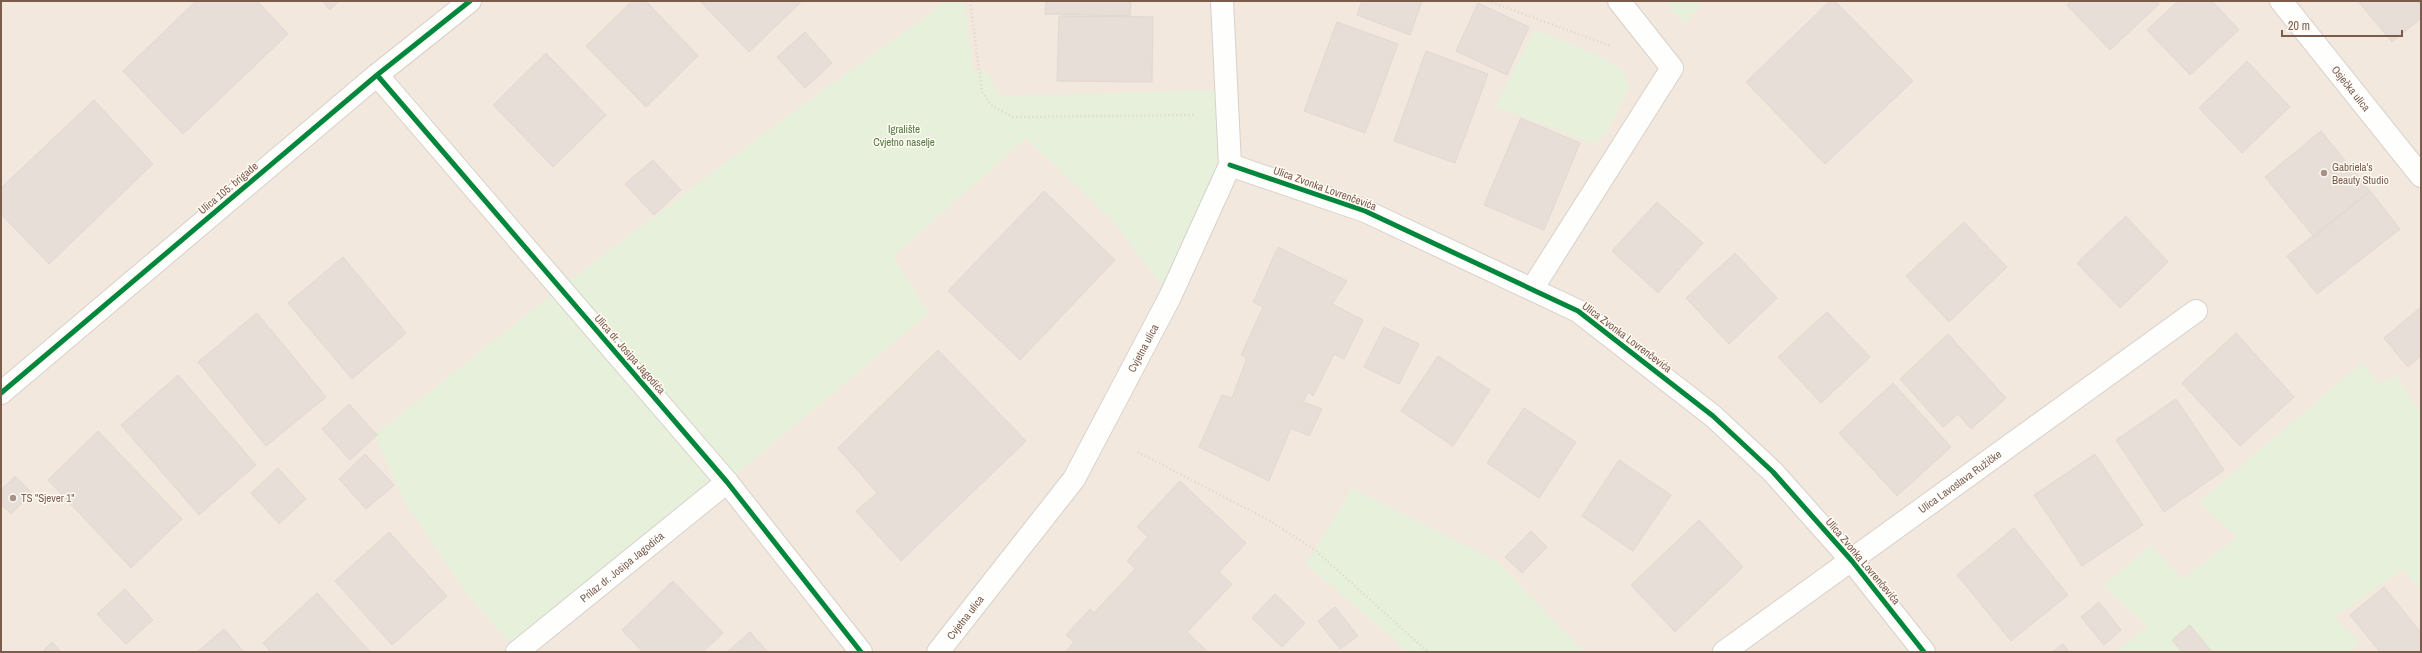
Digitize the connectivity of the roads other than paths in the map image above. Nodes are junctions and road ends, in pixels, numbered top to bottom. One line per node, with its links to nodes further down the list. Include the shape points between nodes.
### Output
1 (470, 1): 5 (street, Ulica 105. brigade)
2 (1222, 1): 6 (street, Cvjetna ulica)
3 (1619, 1): 8 (street, via 1672,68)
4 (2281, 1): 7 (street, Osječka ulica)
5 (377, 75): 10 (street, Ulica 105. brigade); 11 (street, Ulica dr. Josipa Jagodića)
6 (1230, 165): 8 (street, Ulica Zvonka Lovrenčevića, via 1365,211); 15 (street, Cvjetna ulica, via 1170,297 1074,479)
7 (2421, 176)
8 (1532, 289): 12 (street, Ulica Zvonka Lovrenčevića, via 1578,310 1714,416 1773,472)
9 (2196, 311): 12 (street, Ulica Lavoslava Ružičke)
10 (1, 393)
11 (727, 482): 13 (street, Prilaz dr. Josipa Jagodića); 14 (street, Ulica dr. Josipa Jagodića)
12 (1852, 561): 16 (street, Ulica Lavoslava Ružičke); 17 (street, Ulica Zvonka Lovrenčevića)
13 (517, 652)
14 (861, 652)
15 (938, 652)
16 (1724, 652)
17 (1924, 652)

